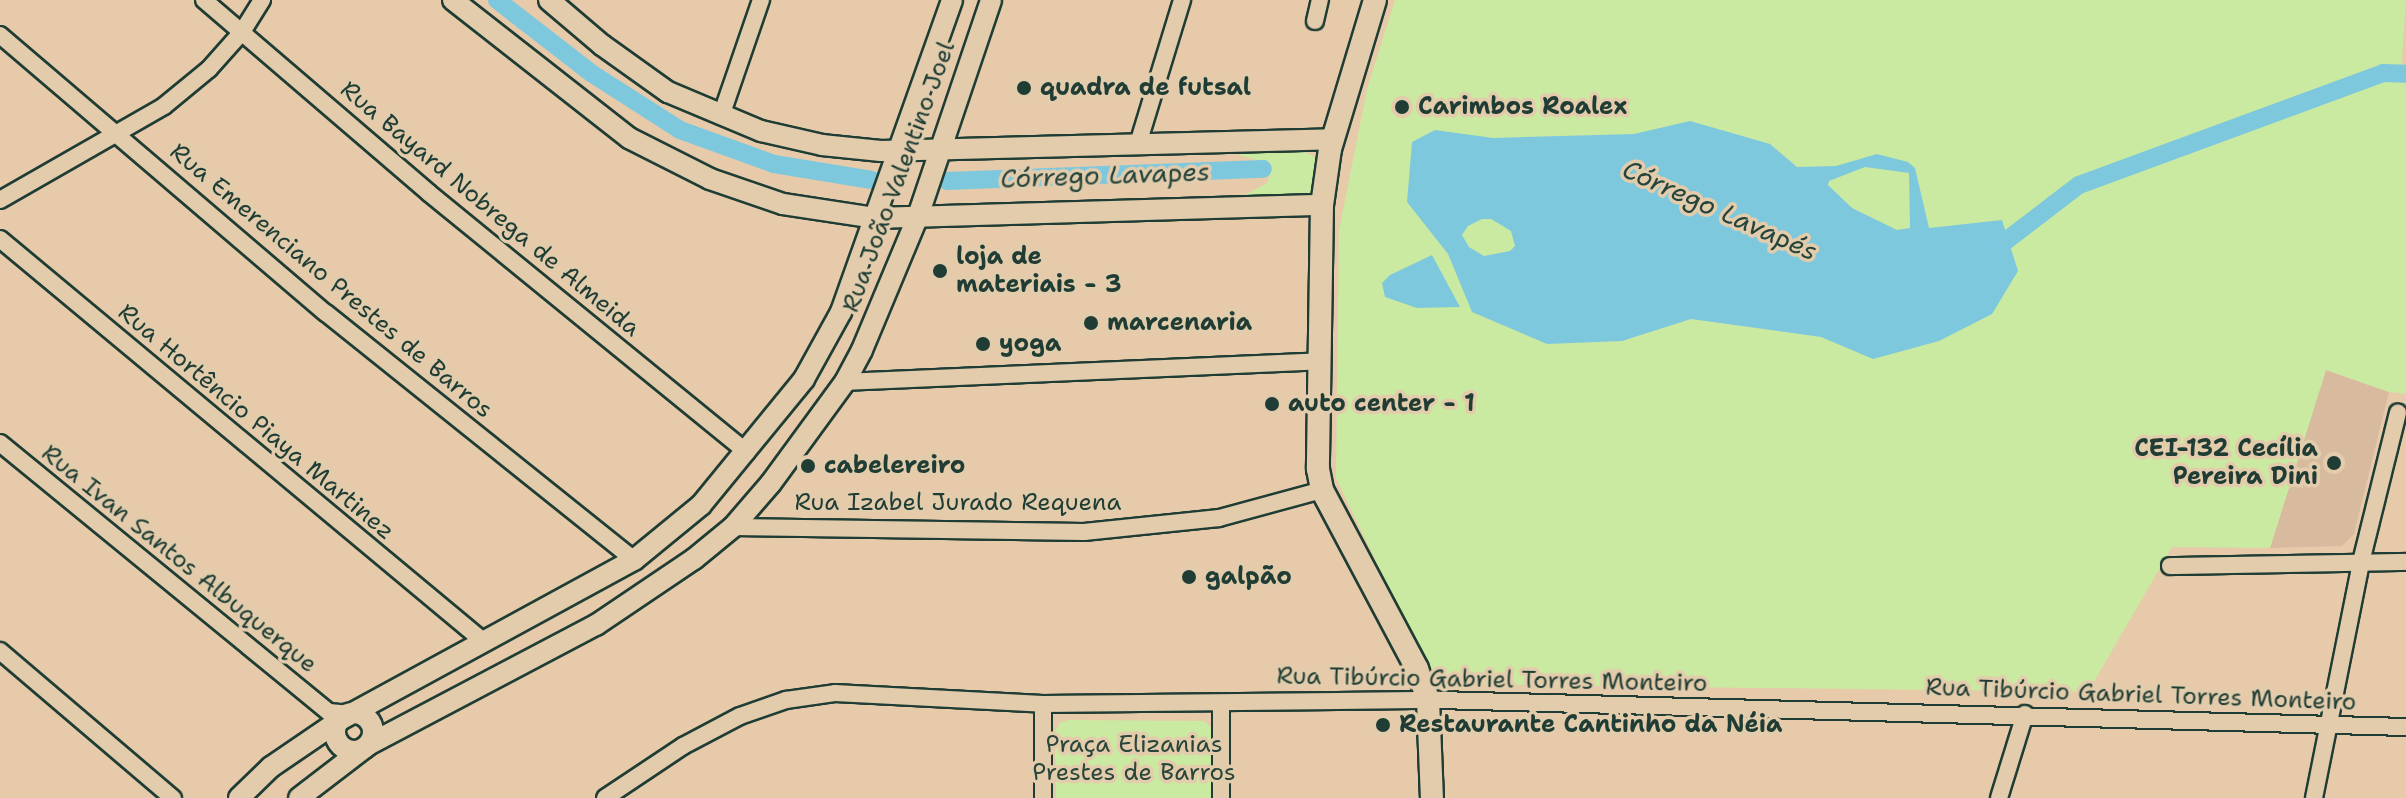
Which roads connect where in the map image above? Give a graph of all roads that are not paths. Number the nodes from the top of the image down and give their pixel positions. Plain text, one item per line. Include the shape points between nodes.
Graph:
1 (204, 0) edge
2 (262, 0) edge
3 (453, 0) edge
4 (761, 0) edge
5 (952, 0) edge
6 (991, 0) edge
7 (1182, 0) edge
8 (1320, 0) edge
9 (1375, 0) edge
10 (557, 3) edge
11 (1315, 21) dead end
12 (242, 32) junction
13 (0, 35) edge
14 (721, 116) junction
15 (117, 134) junction
16 (1138, 144) junction
17 (1332, 144) junction
18 (938, 148) junction
19 (899, 150) junction
20 (0, 200) edge
21 (1322, 205) junction
22 (918, 216) junction
23 (876, 218) junction
24 (0, 239) edge
25 (1319, 361) junction
26 (845, 382) junction
27 (2398, 412) dead end
28 (0, 443) edge
29 (747, 452) junction
30 (1322, 490) junction
31 (733, 527) junction
32 (634, 560) junction
33 (2361, 562) junction
34 (2406, 562) edge
35 (2170, 566) dead end
36 (483, 641) junction
37 (0, 651) edge
38 (1428, 700) junction
39 (1221, 703) junction
40 (1043, 704) junction
41 (2025, 714) junction
42 (340, 721) junction
43 (2331, 726) junction
44 (2406, 727) edge
45 (364, 748) junction
46 (173, 798) edge
47 (239, 798) edge
48 (299, 798) edge
49 (605, 798) edge
50 (1043, 798) edge
51 (1221, 798) edge
52 (1432, 798) edge
53 (1999, 798) edge
54 (2314, 798) edge

1 - 12 street, Rua Bayard Nobrega de Almeida
2 - 12 street
3 - 23 street via 629,138 683,166 783,204
4 - 14 street
5 - 19 street, Rua João Valentino Joel
6 - 18 street, Rua João Valentino Joel
7 - 16 street
8 - 11 street
9 - 17 main road
10 - 14 street via 668,92
12 - 15 street via 209,69 164,106
12 - 29 street, Rua Bayard Nobrega de Almeida via 429,193
13 - 15 street, Rua Emerenciano Prestes de Barros
14 - 19 street via 822,145
15 - 20 street
15 - 32 street, Rua Emerenciano Prestes de Barros via 326,313
16 - 17 street
16 - 18 street
17 - 21 main road
18 - 19 street
18 - 22 street, Rua João Valentino Joel
19 - 23 street, Rua João Valentino Joel
21 - 22 street
21 - 25 main road
22 - 23 street
22 - 26 street, Rua João Valentino Joel
23 - 29 street, Rua João Valentino Joel via 821,352
24 - 36 street, Rua Hortêncio Piaya Martinez
25 - 26 street
25 - 30 main road
26 - 31 street, Rua João Valentino Joel
27 - 33 street
28 - 42 street, Rua Ivan Santos Albuquerque
29 - 32 street, Rua João Valentino Joel via 701,505
30 - 31 street, Rua Izabel Jurado Requena via 1219,518 1084,532
30 - 38 main road via 1417,669
31 - 45 street, Rua João Valentino Joel via 596,625
32 - 36 street, Rua João Valentino Joel
33 - 34 street
33 - 35 street
33 - 43 street
36 - 42 street, Rua João Valentino Joel
37 - 46 street
38 - 39 street, Rua Tibúrcio Gabriel Torres Monteiro
38 - 41 street, Rua Tibúrcio Gabriel Torres Monteiro
38 - 52 main road
39 - 40 street, Rua Tibúrcio Gabriel Torres Monteiro
39 - 51 street
40 - 49 street, Rua Tibúrcio Gabriel Torres Monteiro via 835,693 786,700 740,716 683,746
40 - 50 street
41 - 43 street, Rua Tibúrcio Gabriel Torres Monteiro
41 - 53 street
42 - 45 street via 341,747
42 - 45 street via 372,727
42 - 47 street, Rua João Valentino Joel via 271,767
43 - 44 street, Rua Tibúrcio Gabriel Torres Monteiro
43 - 54 street
45 - 48 street, Rua João Valentino Joel

